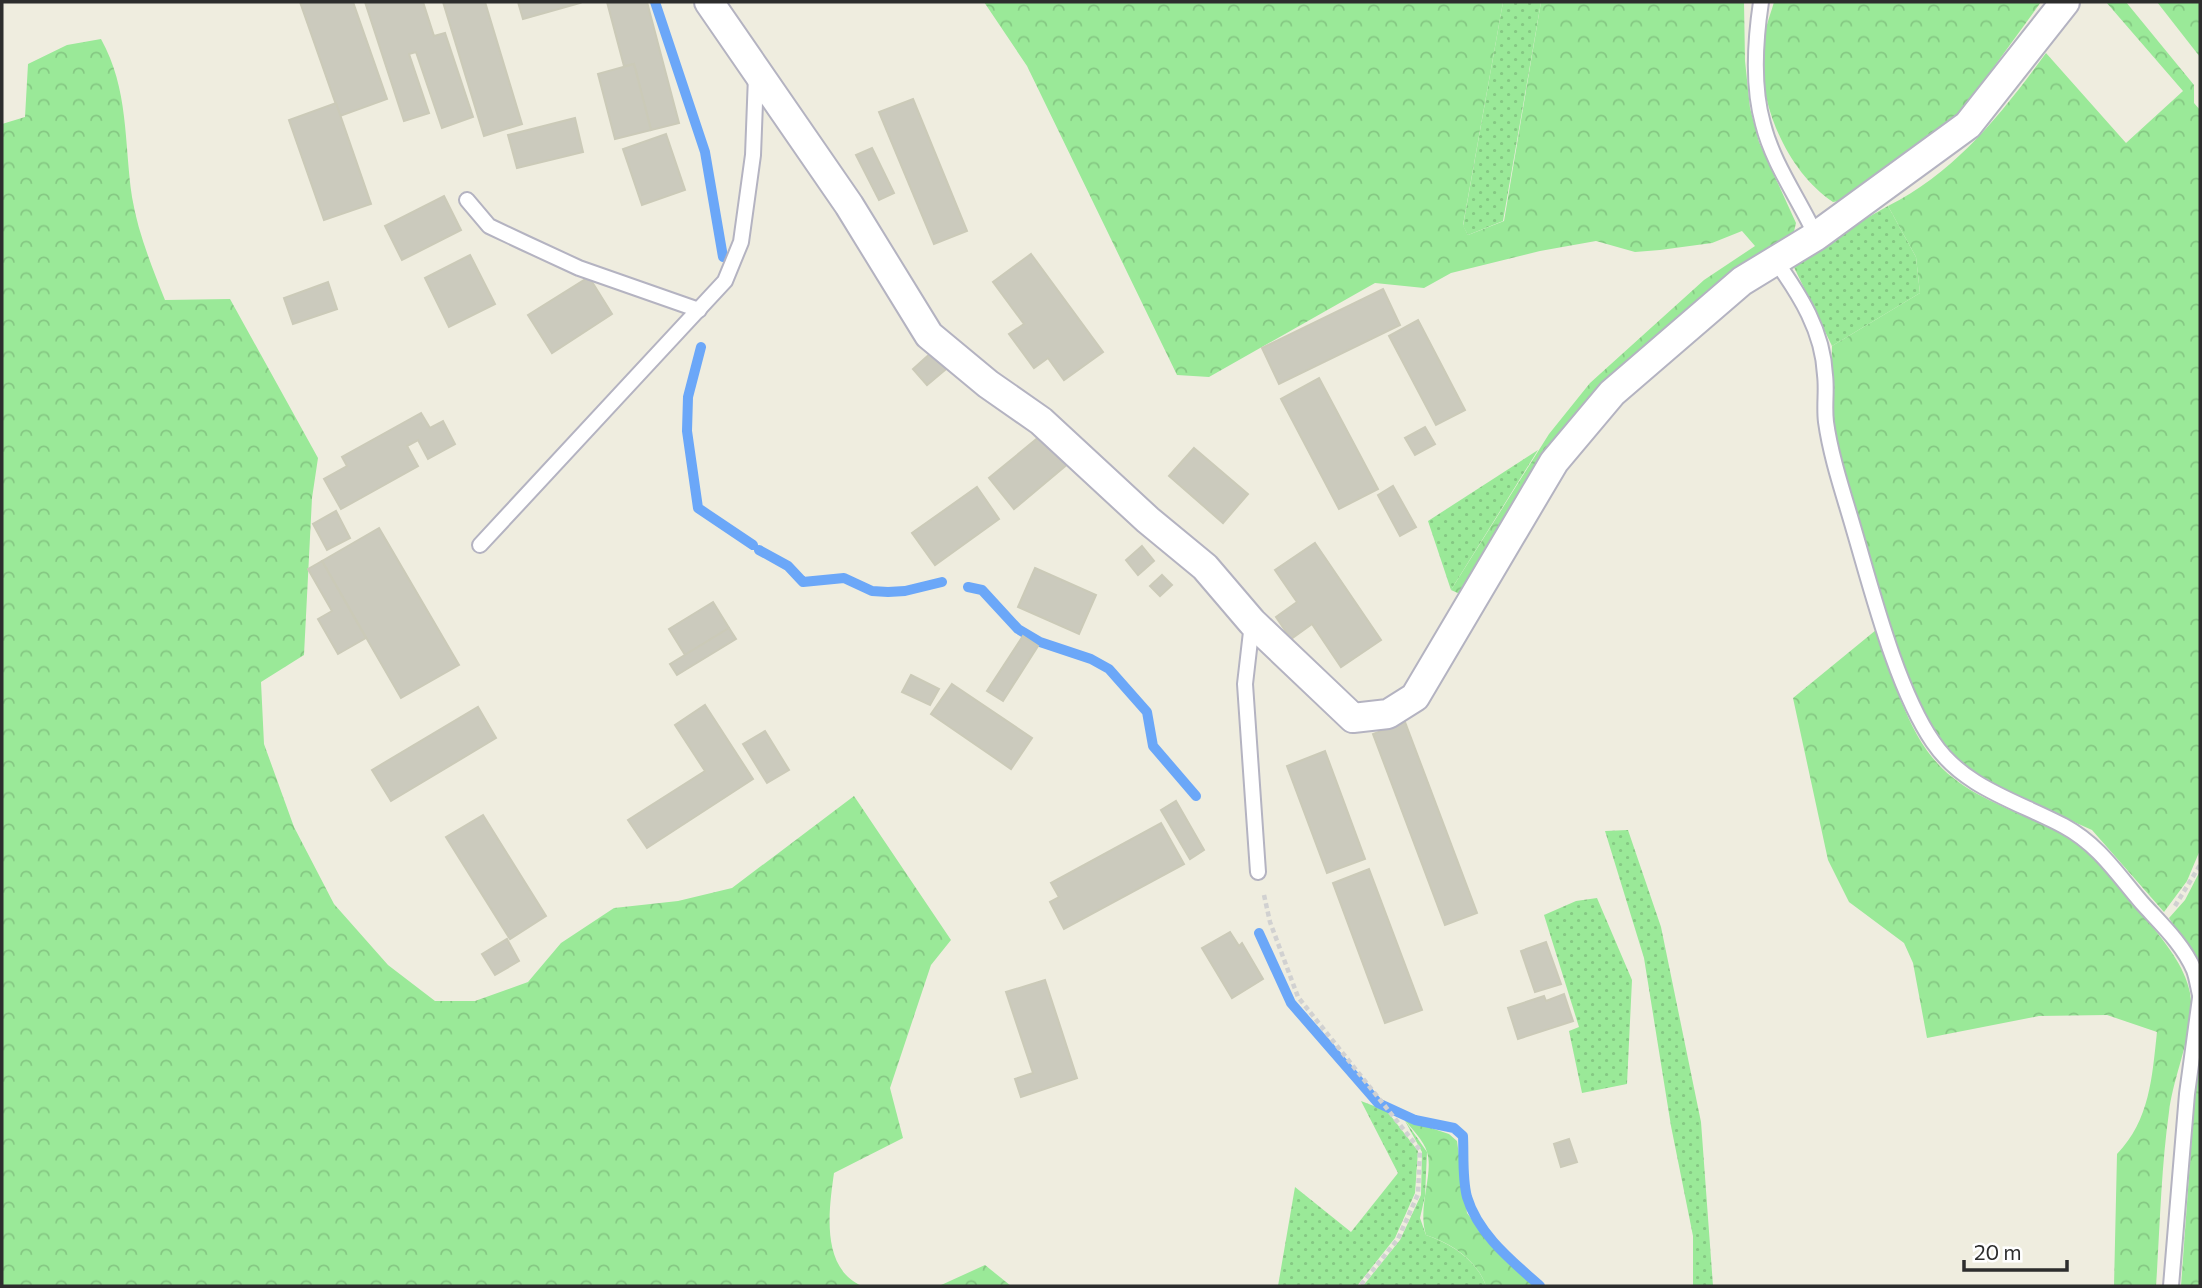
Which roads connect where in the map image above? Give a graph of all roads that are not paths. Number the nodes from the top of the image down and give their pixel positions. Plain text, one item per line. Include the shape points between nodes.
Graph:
1 (709, 2) edge
2 (1761, 2) edge
3 (2065, 2) edge
4 (756, 71) junction
5 (467, 200) dead end
6 (1816, 236) junction
7 (1775, 260) junction
8 (699, 310) junction
9 (480, 545) dead end
10 (1252, 622) junction
11 (1258, 873) road end
12 (2200, 997) edge
13 (2171, 1286) edge

1 - 4 street
2 - 6 lane via 1756,67 1762,124
3 - 6 street via 1968,125
4 - 8 lane via 753,155 741,242 725,281
4 - 10 street via 849,205 929,335 1041,421 1205,567
5 - 8 lane via 489,226 513,238 579,268
6 - 7 street
7 - 10 street via 1695,319 1612,393 1554,462 1415,697 1388,714 1353,718
7 - 12 lane via 1817,330 1825,372 1826,422 1844,496 1895,658 1932,741 1954,769 1980,787 2066,827 2094,846 2161,922 2194,970
8 - 9 lane
10 - 11 lane via 1245,684
12 - 13 lane

